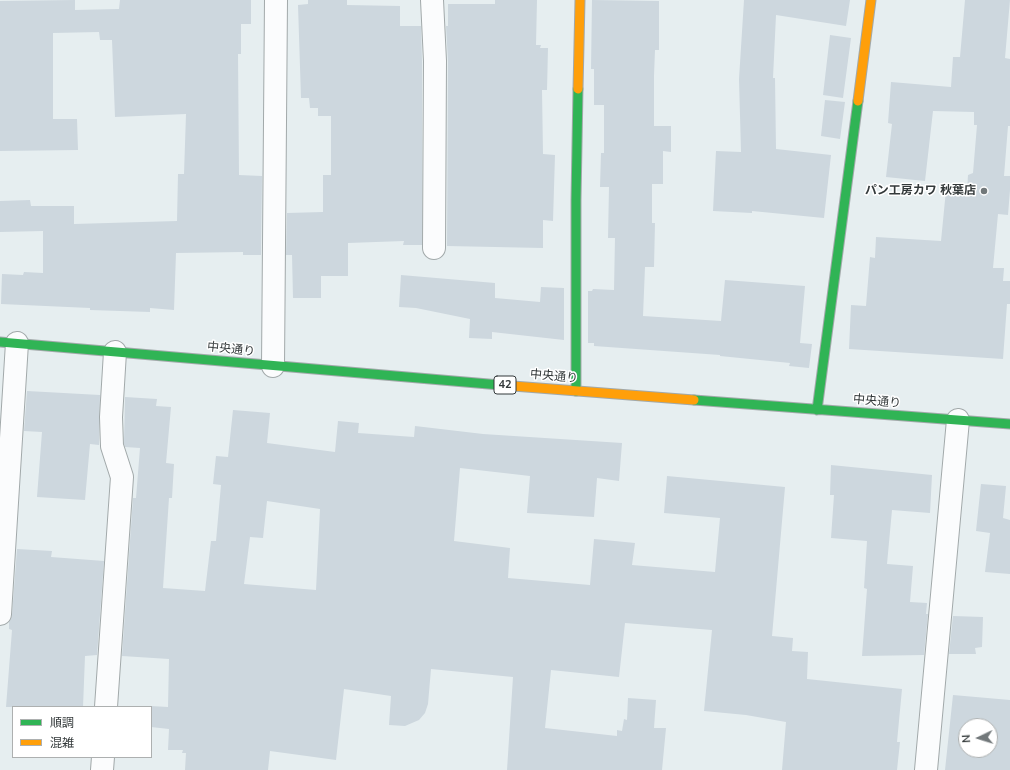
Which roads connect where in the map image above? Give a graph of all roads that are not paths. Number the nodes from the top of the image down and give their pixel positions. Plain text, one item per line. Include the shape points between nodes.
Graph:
1 (276, 0) edge
2 (432, 0) edge
3 (580, 0) edge
4 (871, 0) edge
5 (434, 248) dead end
6 (8, 342) edge
7 (115, 352) junction
8 (273, 366) junction
9 (576, 391) junction
10 (818, 410) junction
11 (958, 420) junction
12 (1010, 424) edge
13 (0, 614) edge
14 (106, 706) edge
15 (103, 758) edge
16 (102, 770) edge
17 (926, 770) edge

1 - 8 street
2 - 5 street via 436,61
3 - 9 main road
4 - 10 main road
6 - 7 main road, 中央通り / 42
6 - 13 street
7 - 8 main road, 中央通り / 42
7 - 14 street via 112,446 122,477
8 - 9 main road, 中央通り / 42
9 - 10 main road, 中央通り / 42
10 - 11 main road, 中央通り / 42
11 - 12 main road, 中央通り / 42
11 - 17 street
15 - 16 street

